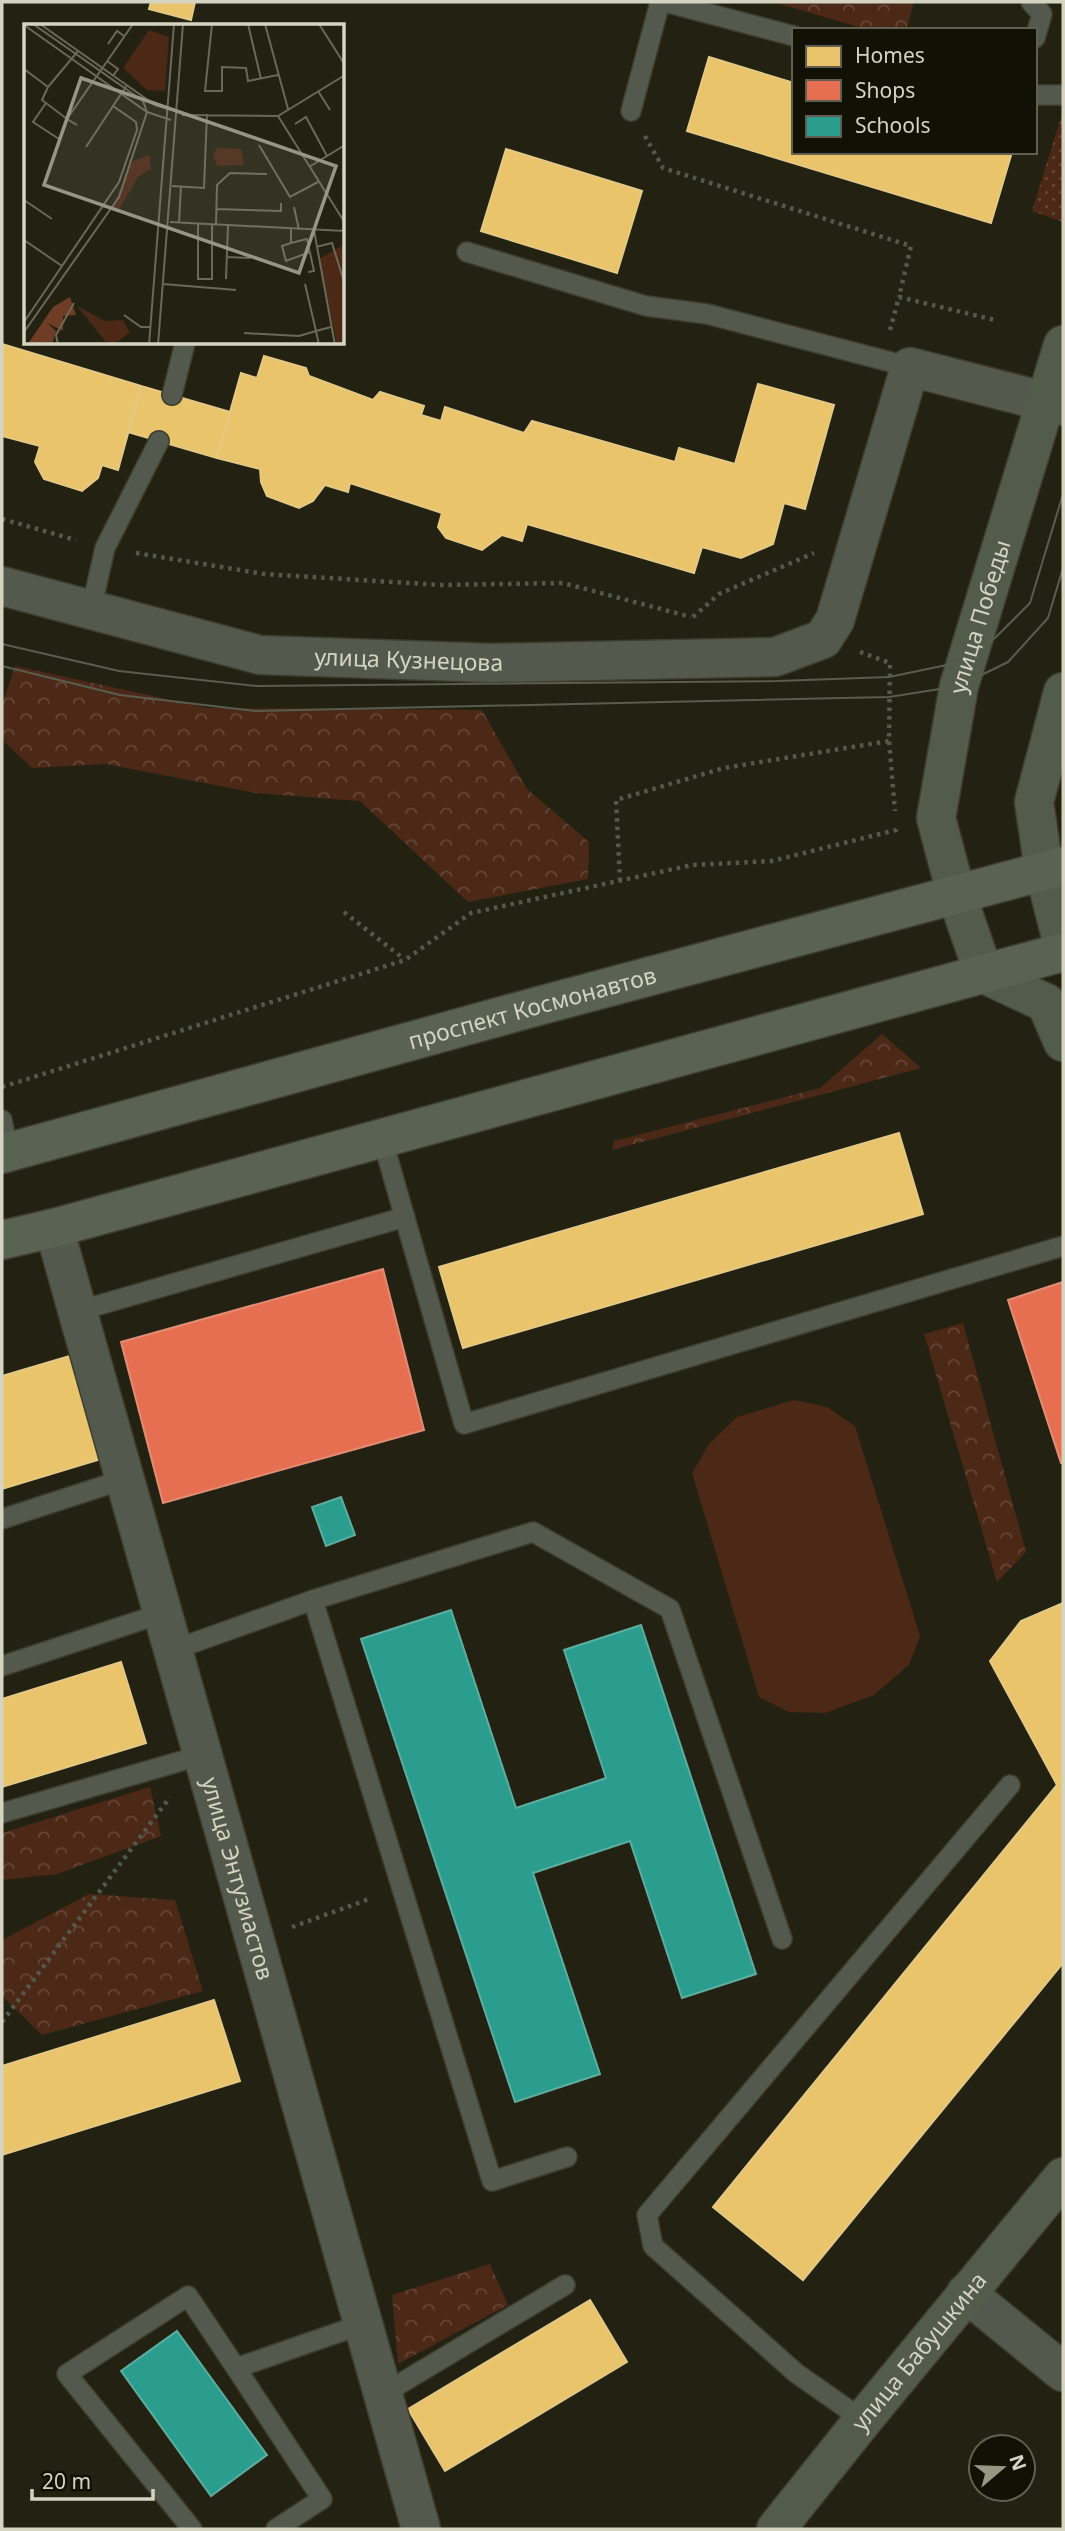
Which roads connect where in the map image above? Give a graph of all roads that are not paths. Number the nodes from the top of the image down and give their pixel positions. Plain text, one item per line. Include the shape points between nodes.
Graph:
1 (660, 2) edge
2 (666, 2) edge
3 (1031, 2) edge
4 (1037, 31) edge
5 (792, 35) edge
6 (1037, 95) edge
7 (1063, 95) edge
8 (631, 111) road end
9 (467, 252) dead end
10 (184, 345) edge
11 (1063, 345) edge
12 (910, 367) junction
13 (172, 395) dead end
14 (1055, 404) edge
15 (159, 441) dead end
16 (2, 586) edge
17 (91, 610) junction
18 (1063, 692) edge
19 (1054, 868) edge
20 (956, 893) junction
21 (1063, 945) edge
22 (1063, 954) edge
23 (984, 974) junction
24 (1045, 1003) junction
25 (1063, 1042) edge
26 (382, 1138) junction
27 (4, 1142) edge
28 (405, 1217) junction
29 (54, 1228) junction
30 (2, 1240) edge
31 (1063, 1246) edge
32 (78, 1311) junction
33 (125, 1479) junction
34 (2, 1519) edge
35 (313, 1600) junction
36 (163, 1613) junction
37 (173, 1650) junction
38 (2, 1666) edge
39 (202, 1755) junction
40 (1010, 1785) dead end
41 (2, 1813) edge
42 (782, 1939) dead end
43 (568, 2157) dead end
44 (1063, 2177) edge
45 (565, 2285) dead end
46 (967, 2293) junction
47 (363, 2324) junction
48 (236, 2368) junction
49 (1063, 2372) edge
50 (383, 2394) junction
51 (863, 2420) junction
52 (192, 2529) edge
53 (276, 2529) edge
54 (421, 2529) edge
55 (776, 2529) edge

1 - 8 lane
2 - 5 lane
3 - 4 lane via 1042,14
6 - 7 lane
9 - 12 lane via 646,306 707,314
10 - 13 lane
11 - 14 main road, улица Победы
12 - 14 street
12 - 17 street, улица Кузнецова via 835,620 822,639 775,657 492,663 260,655
14 - 20 main road, улица Победы via 966,661 948,737 936,818
15 - 17 lane via 105,548
16 - 17 street, улица Кузнецова
18 - 19 main road via 1034,802
19 - 20 main road, проспект Космонавтов
19 - 21 main road
20 - 23 main road, улица Победы
20 - 27 main road, проспект Космонавтов
22 - 23 main road
22 - 24 main road
23 - 24 main road
23 - 26 main road
24 - 25 main road
26 - 28 lane
26 - 29 main road
28 - 31 lane via 464,1424
28 - 32 lane
29 - 30 main road
29 - 32 street, улица Энтузиастов
32 - 33 street, улица Энтузиастов
33 - 34 lane
33 - 36 street, улица Энтузиастов
35 - 37 lane
35 - 42 lane via 533,1532 670,1609
35 - 43 lane via 492,2181
36 - 37 street, улица Энтузиастов
36 - 38 lane
37 - 39 street, улица Энтузиастов
39 - 41 lane
39 - 47 street, улица Энтузиастов
40 - 51 lane via 647,2215 653,2246 796,2372
44 - 46 main road, улица Бабушкина
45 - 50 lane
46 - 49 street
46 - 51 main road, улица Бабушкина
47 - 48 lane
47 - 50 street, улица Энтузиастов
48 - 52 lane via 188,2296 67,2374
48 - 53 lane via 322,2499
50 - 54 street, улица Энтузиастов
51 - 55 main road, улица Бабушкина

